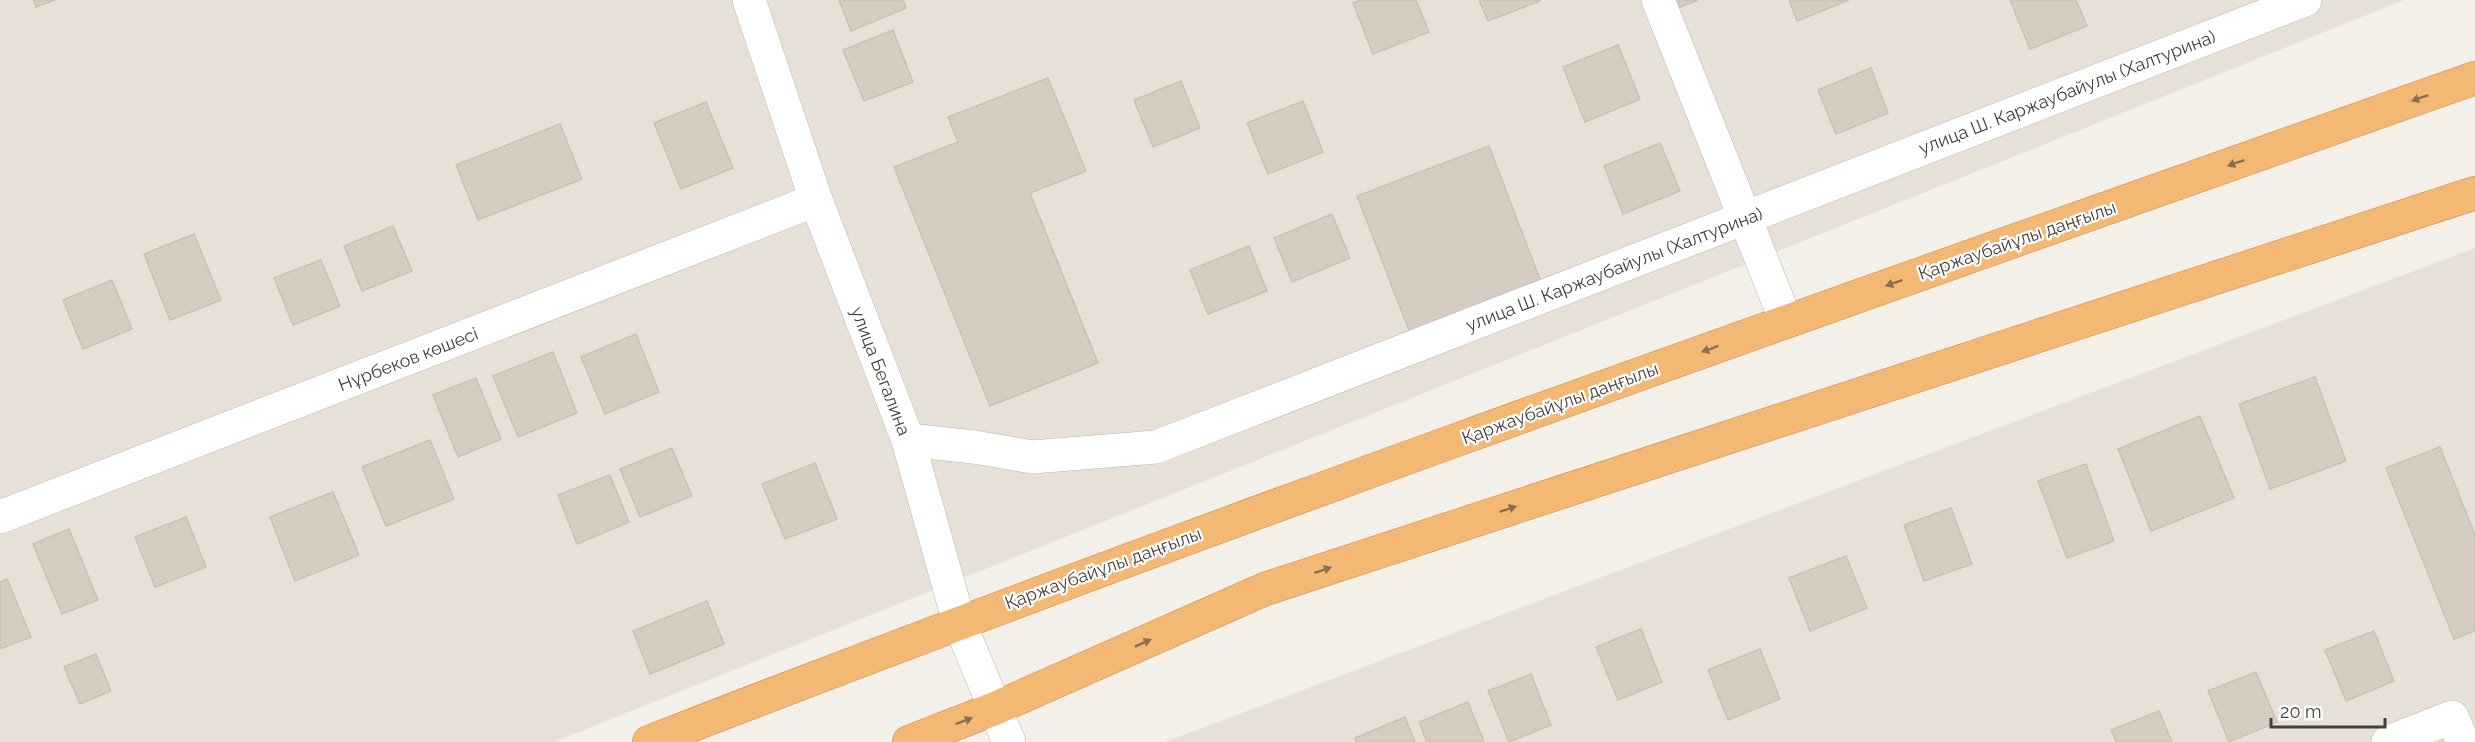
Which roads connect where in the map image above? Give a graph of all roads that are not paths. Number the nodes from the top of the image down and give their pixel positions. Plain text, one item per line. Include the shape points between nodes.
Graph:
1 (749, 0) edge
2 (1658, 0) edge
3 (2305, 0) edge
4 (2475, 78) edge
5 (2475, 193) edge
6 (816, 200) junction
7 (1745, 218) junction
8 (1786, 321) junction
9 (908, 440) junction
10 (0, 517) edge
11 (959, 622) junction
12 (996, 708) junction
13 (649, 742) edge
14 (909, 742) edge
15 (1009, 742) edge
16 (2388, 742) edge
17 (2463, 742) edge

1 - 6 street, улица Бегалина
2 - 7 street
3 - 7 street, улица Ш. Каржаубайулы (Халтурина)
4 -> 8 highway, Қаржаубайұлы даңғылы
12 -> 5 highway via 1265,589
6 - 9 street, улица Бегалина
6 - 10 street, Нұрбеков көшесі
7 - 8 street
7 - 9 street, улица Ш. Каржаубайулы (Халтурина) via 1156,447 1032,457
8 -> 11 highway, Қаржаубайұлы даңғылы
9 - 11 street, улица Бегалина
11 - 12 street, улица Бегалина
11 - 13 highway, Қаржаубайұлы даңғылы
14 -> 12 highway
12 - 15 street, улица Бегалина
16 - 17 street via 2452,717

